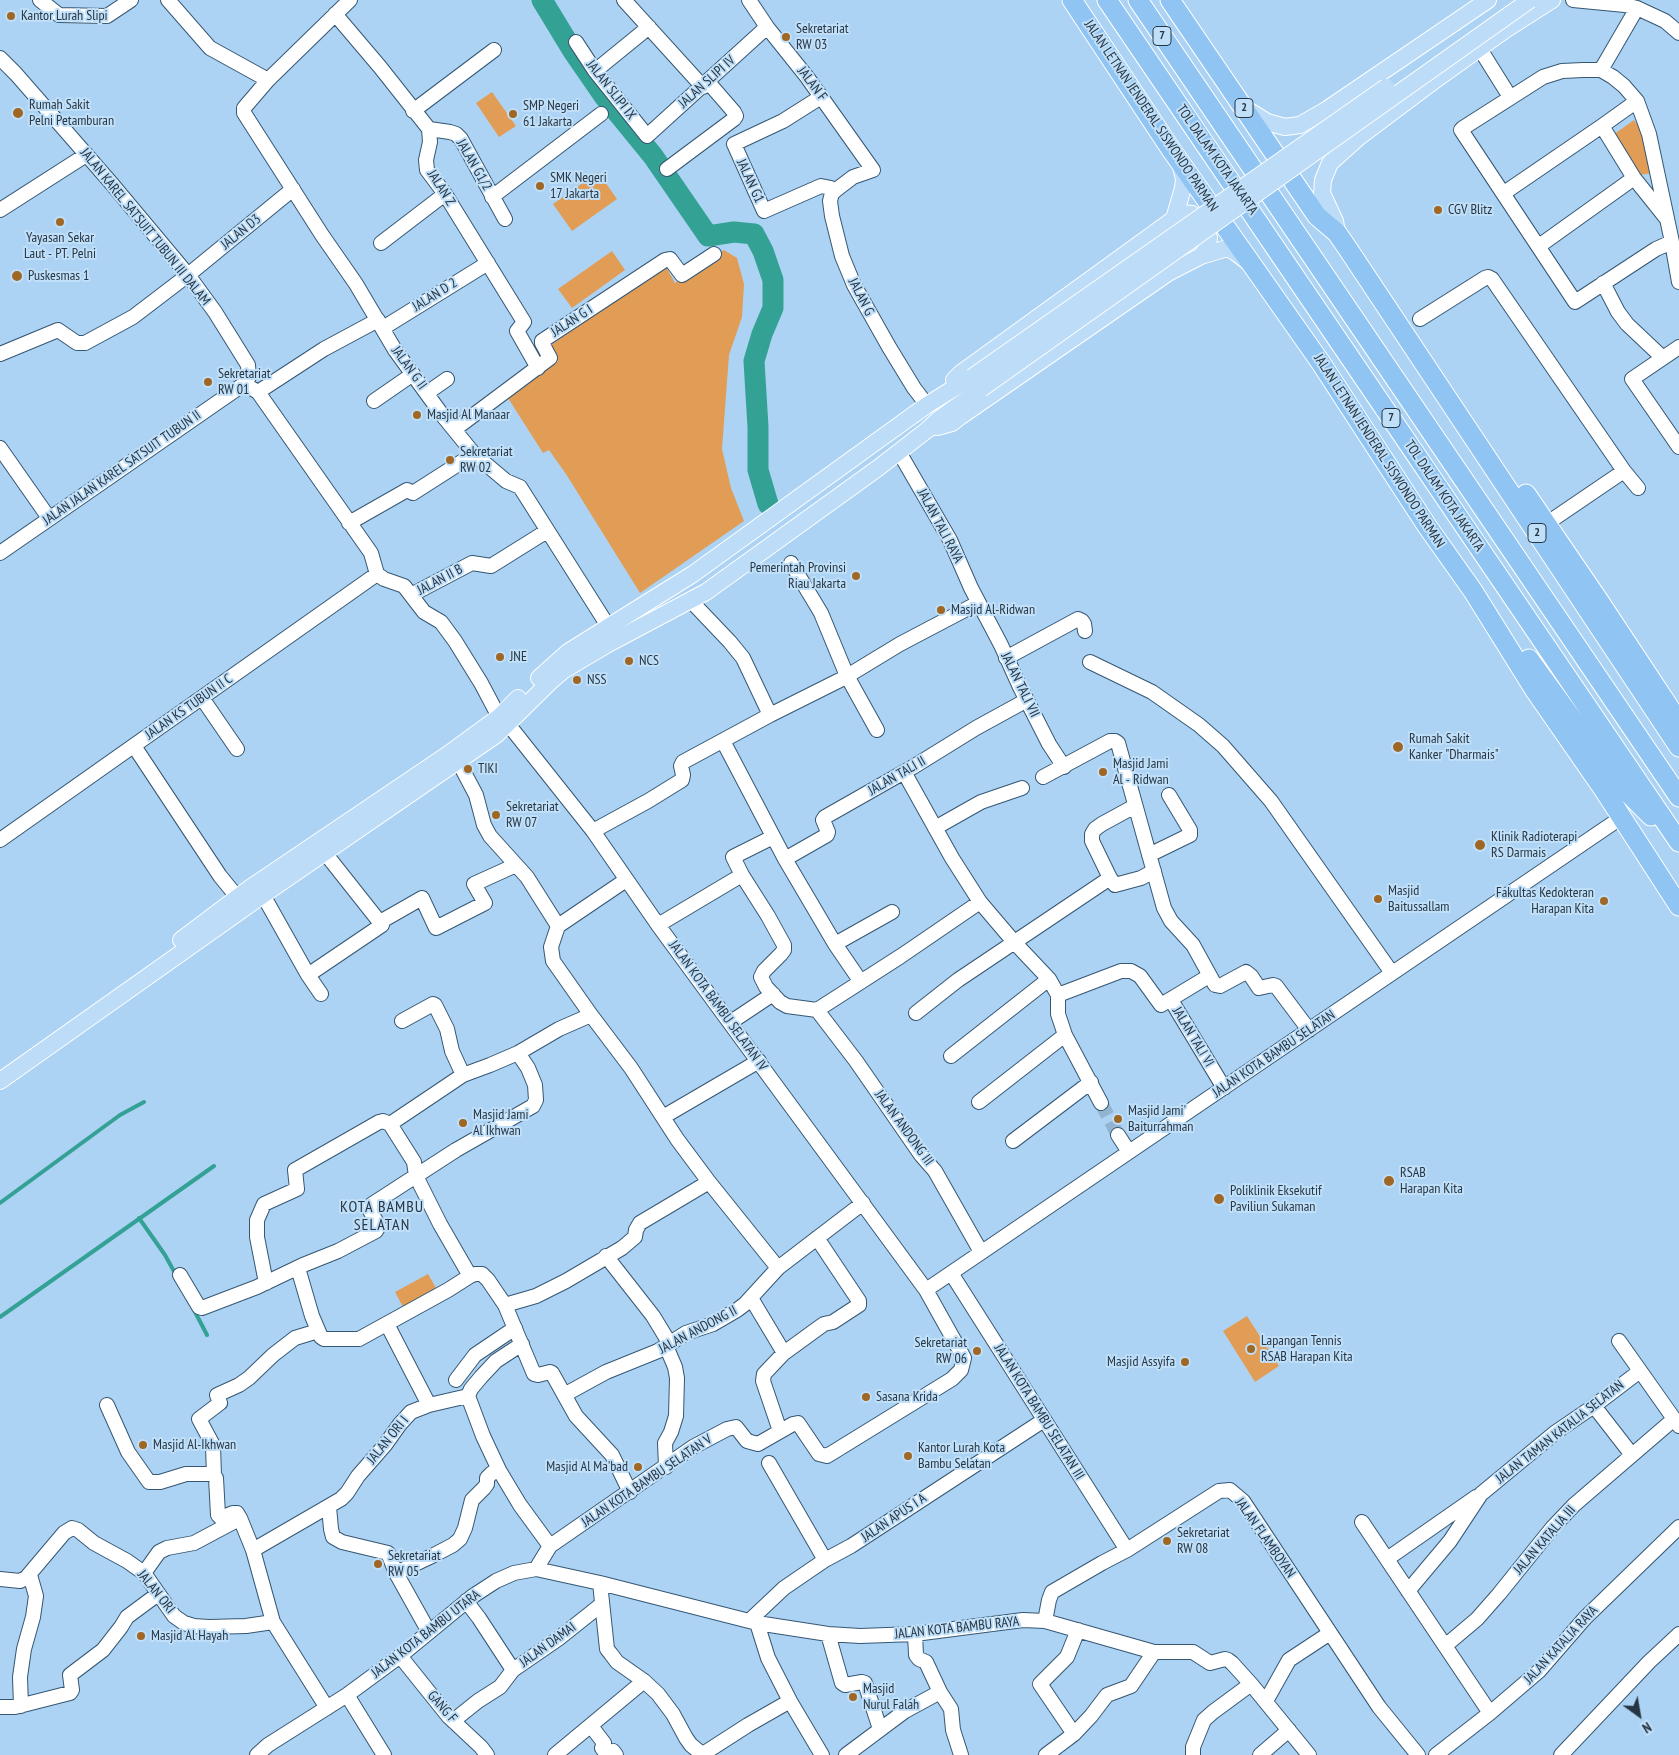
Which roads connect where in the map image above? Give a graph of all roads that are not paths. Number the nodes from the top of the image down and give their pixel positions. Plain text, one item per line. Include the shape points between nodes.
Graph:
1 (40, 0) edge
2 (131, 0) edge
3 (168, 0) edge
4 (350, 0) edge
5 (624, 0) edge
6 (749, 0) edge
7 (1072, 0) edge
8 (1108, 0) edge
9 (1138, 0) edge
10 (1170, 0) edge
11 (1488, 0) edge
12 (1511, 0) edge
13 (1530, 0) edge
14 (1552, 0) edge
15 (1573, 0) edge
16 (1627, 4) edge
17 (334, 14) junction
18 (767, 27) junction
19 (649, 28) junction
20 (1679, 33) edge
21 (576, 42) dead end
22 (1480, 48) junction
23 (494, 50) dead end
24 (0, 58) edge
25 (1601, 70) junction
26 (595, 71) junction
27 (268, 80) junction
28 (705, 84) junction
29 (821, 97) junction
30 (1510, 97) junction
31 (1637, 101) junction
32 (1243, 107) junction
33 (1326, 110) junction
34 (413, 111) junction
35 (601, 114) dead end
36 (1602, 126) junction
37 (429, 129) junction
38 (647, 136) joint
39 (1353, 142) junction
40 (86, 154) junction
41 (1180, 163) junction
42 (667, 169) dead end
43 (1634, 178) junction
44 (293, 189) junction
45 (835, 191) junction
46 (1504, 193) junction
47 (445, 194) junction
48 (492, 197) junction
49 (0, 210) edge
50 (505, 219) dead end
51 (1174, 219) junction
52 (1668, 221) junction
53 (1337, 232) junction
54 (381, 242) dead end
55 (1672, 242) junction
56 (1539, 246) junction
57 (714, 254) dead end
58 (1201, 256) junction
59 (488, 263) junction
60 (1256, 270) junction
61 (188, 275) junction
62 (1679, 282) edge
63 (1603, 283) junction
64 (1395, 319) junction
65 (1420, 320) dead end
66 (380, 324) junction
67 (1679, 347) edge
68 (0, 354) edge
69 (1663, 358) junction
70 (538, 368) junction
71 (413, 374) junction
72 (447, 379) dead end
73 (976, 383) junction
74 (244, 384) junction
75 (258, 392) junction
76 (427, 393) junction
77 (928, 399) junction
78 (374, 401) dead end
79 (455, 429) junction
80 (927, 430) junction
81 (1675, 432) edge
82 (1679, 447) edge
83 (0, 448) edge
84 (898, 452) junction
85 (474, 454) junction
86 (1624, 471) junction
87 (1638, 488) dead end
88 (49, 518) junction
89 (349, 523) junction
90 (1495, 524) junction
91 (1546, 524) junction
92 (548, 530) junction
93 (1473, 540) junction
94 (0, 553) edge
95 (791, 563) dead end
96 (377, 574) junction
97 (1473, 591) junction
98 (411, 595) junction
99 (691, 601) junction
100 (978, 602) junction
101 (608, 626) junction
102 (1603, 626) junction
103 (1085, 631) dead end
104 (1006, 658) junction
105 (1090, 662) dead end
106 (847, 676) junction
107 (202, 698) junction
108 (1026, 700) junction
109 (1676, 711) edge
110 (770, 714) junction
111 (503, 720) junction
112 (878, 730) dead end
113 (723, 741) junction
114 (134, 746) junction
115 (1679, 747) edge
116 (238, 749) dead end
117 (458, 761) junction
118 (1064, 767) junction
119 (904, 772) junction
120 (1043, 777) dead end
121 (1022, 788) dead end
122 (1169, 795) dead end
123 (1679, 797) edge
124 (1135, 806) junction
125 (1622, 817) junction
126 (935, 828) junction
127 (593, 831) junction
128 (773, 837) junction
129 (1677, 839) edge
130 (0, 840) edge
131 (325, 854) junction
132 (1149, 856) junction
133 (786, 859) junction
134 (516, 865) junction
135 (1154, 871) junction
136 (742, 875) junction
137 (1110, 878) junction
138 (626, 880) junction
139 (263, 895) junction
140 (238, 898) junction
141 (978, 904) junction
142 (1679, 906) edge
143 (892, 912) dead end
144 (380, 922) junction
145 (658, 925) junction
146 (558, 926) junction
147 (1014, 942) junction
148 (835, 944) junction
149 (1392, 973) junction
150 (308, 975) junction
151 (1209, 976) junction
152 (1048, 979) junction
153 (861, 982) junction
154 (321, 994) dead end
155 (773, 994) junction
156 (1058, 996) junction
157 (1171, 1000) junction
158 (817, 1010) junction
159 (916, 1013) dead end
160 (590, 1015) junction
161 (402, 1021) dead end
162 (730, 1022) junction
163 (1309, 1030) junction
164 (1065, 1035) junction
165 (518, 1053) junction
166 (951, 1056) dead end
167 (759, 1061) junction
168 (0, 1070) edge
169 (463, 1075) junction
170 (0, 1081) edge
171 (1091, 1082) junction
172 (1224, 1088) junction
173 (979, 1102) dead end
174 (1101, 1103) tunnel mouth
175 (663, 1118) junction
176 (390, 1124) junction
177 (1118, 1135) tunnel mouth
178 (1013, 1141) dead end
179 (1129, 1152) junction
180 (416, 1176) junction
181 (709, 1182) junction
182 (863, 1203) junction
183 (817, 1238) junction
184 (981, 1252) junction
185 (606, 1256) junction
186 (298, 1268) junction
187 (778, 1268) junction
188 (951, 1273) junction
189 (180, 1275) dead end
190 (470, 1276) junction
191 (266, 1283) junction
192 (926, 1290) junction
193 (750, 1298) junction
194 (505, 1305) junction
195 (387, 1324) junction
196 (515, 1328) junction
197 (318, 1331) junction
198 (1619, 1341) dead end
199 (522, 1344) junction
200 (668, 1345) junction
201 (784, 1353) junction
202 (1640, 1370) junction
203 (456, 1380) dead end
204 (564, 1395) junction
205 (468, 1396) junction
206 (107, 1405) dead end
207 (429, 1405) junction
208 (1594, 1406) junction
209 (1044, 1420) junction
210 (1676, 1423) edge
211 (780, 1431) junction
212 (1632, 1455) junction
213 (769, 1463) dead end
214 (666, 1467) junction
215 (499, 1470) junction
216 (214, 1476) junction
217 (630, 1492) junction
218 (1481, 1494) junction
219 (329, 1507) junction
220 (240, 1518) junction
221 (1362, 1522) dead end
222 (1679, 1527) edge
223 (550, 1546) junction
224 (253, 1550) junction
225 (1127, 1550) junction
226 (1387, 1559) junction
227 (825, 1560) junction
228 (536, 1569) junction
229 (144, 1573) junction
230 (396, 1573) junction
231 (30, 1575) junction
232 (0, 1579) edge
233 (600, 1583) junction
234 (1408, 1591) junction
235 (158, 1594) junction
236 (466, 1601) junction
237 (602, 1604) junction
238 (1045, 1621) junction
239 (274, 1622) junction
240 (753, 1622) junction
241 (1078, 1630) junction
242 (429, 1632) junction
243 (1330, 1633) junction
244 (828, 1634) junction
245 (915, 1634) junction
246 (1679, 1634) edge
247 (1445, 1646) junction
248 (1154, 1652) junction
249 (400, 1656) junction
250 (513, 1670) junction
251 (644, 1681) junction
252 (1251, 1684) junction
253 (940, 1692) junction
254 (347, 1695) junction
255 (790, 1701) junction
256 (1266, 1701) junction
257 (21, 1706) junction
258 (0, 1707) edge
259 (327, 1708) junction
260 (1490, 1713) junction
261 (453, 1721) junction
262 (591, 1726) junction
263 (880, 1728) junction
264 (1290, 1730) junction
265 (1074, 1734) junction
266 (257, 1755) edge
267 (384, 1755) edge
268 (487, 1755) edge
269 (555, 1755) edge
270 (616, 1755) edge
271 (703, 1755) edge
272 (822, 1755) edge
273 (846, 1755) edge
274 (961, 1755) edge
275 (1046, 1755) edge
276 (1193, 1755) edge
277 (1260, 1755) edge
278 (1309, 1755) edge
279 (1418, 1755) edge
280 (1436, 1755) edge
281 (1561, 1755) edge

1 - 2 street via 60,15 107,16
3 - 27 street via 210,48
4 - 17 street
5 - 19 street
6 - 18 street, JALAN F
7 - 41 highway, JALAN LETNAN JENDERAL SISWONDO PARMAN
8 - 93 highway, TOL DALAM KOTA JAKARTA / 7
9 - 90 highway, TOL DALAM KOTA JAKARTA / 7
10 - 32 highway, 2
11 - 33 main road
12 - 73 main road, bridge
13 - 73 main road, bridge
14 - 22 main road
15 - 16 street
16 - 20 street via 1665,21
16 - 25 street
17 - 27 street
17 - 34 street
18 - 28 street, JALAN SLIPI IV
18 - 29 street, JALAN F
19 - 26 street
19 - 28 street
21 - 26 street, JALAN SLIPI IX
22 - 30 street
22 - 39 main road
23 - 34 street
24 - 40 street, JALAN KAREL SATSUIT TUBUN III DALAM
25 - 30 street via 1562,71 1543,77
25 - 31 street via 1619,81
26 - 38 street, JALAN SLIPI IX
27 - 44 street, JALAN G II via 244,108 246,117
28 - 38 street, JALAN SLIPI IV
28 - 42 street via 736,116
29 - 45 street, JALAN F via 873,170 854,177
29 - 45 street, JALAN G1 via 783,121 734,144 764,211 821,186
30 - 46 street via 1461,130
31 - 36 street
31 - 52 street via 1649,134
32 - 33 main road via 1267,122 1285,127 1300,125
32 - 53 highway, 2 via 1317,216
33 - 39 main road via 1324,120 1333,137 1342,142
34 - 37 street
35 - 48 street
36 - 43 street
36 - 46 street
37 - 47 street, JALAN Z via 427,170
37 - 48 street, JALAN G1/2 via 450,132 461,139
39 - 53 main road via 1330,163 1322,180 1322,193
40 - 49 street
40 - 61 street, JALAN KAREL SATSUIT TUBUN III DALAM
41 - 51 main road via 1184,180
41 - 60 highway, JALAN LETNAN JENDERAL SISWONDO PARMAN
43 - 52 street
43 - 56 street
44 - 61 street, JALAN D3
44 - 66 street, JALAN G II
45 - 77 street, JALAN G via 831,194 832,216 847,269 888,347 914,388
46 - 56 street
47 - 54 street
47 - 59 street, JALAN Z
48 - 50 street, JALAN G1/2
51 - 58 main road via 1182,213 1201,219 1209,238
51 - 77 main road
52 - 55 street
53 - 64 highway, 2
55 - 62 street
55 - 63 street via 1656,248
56 - 63 street via 1576,302
57 - 70 street, JALAN G I via 682,275 670,259 665,260 542,341 550,358
58 - 60 main road via 1229,249
58 - 80 main road via 1168,273 952,423
59 - 66 street, JALAN D 2
59 - 70 street, JALAN Z via 524,322 517,331
60 - 97 highway, JALAN LETNAN JENDERAL SISWONDO PARMAN
61 - 68 street, JALAN D3 via 133,317 85,343 77,343 58,330
61 - 74 street, JALAN KAREL SATSUIT TUBUN III DALAM via 248,365 249,376
63 - 69 street via 1627,324
64 - 91 highway via 1411,325
64 - 102 highway, 2
65 - 86 street via 1488,276
66 - 71 street, JALAN G II
66 - 75 street, JALAN D 2 via 312,356
67 - 69 street
69 - 81 street via 1632,380
70 - 79 street
71 - 76 street, JALAN G II
71 - 78 street
72 - 76 street
73 - 77 main road
73 - 80 main road
74 - 75 street
74 - 88 street, JALAN JALAN KAREL SATSUIT TUBUN II
75 - 89 street
76 - 79 street, JALAN G II
77 - 101 main road via 693,574
79 - 85 street, JALAN G II
80 - 84 main road
81 - 82 street
83 - 88 street
84 - 99 main road
84 - 100 street, JALAN TALI RAYA via 950,540
85 - 89 street via 413,493 407,490
85 - 92 street, JALAN G II via 506,481 520,487
86 - 87 street
86 - 91 street
88 - 94 street, JALAN JALAN KAREL SATSUIT TUBUN II
89 - 96 street via 371,553
90 - 93 highway
90 - 123 highway, TOL DALAM KOTA JAKARTA / 7
91 - 102 highway via 1599,601
92 - 98 street, JALAN II B via 491,566 472,563
92 - 101 street, JALAN G II
93 - 129 highway, TOL DALAM KOTA JAKARTA / 7
95 - 106 street via 821,613
96 - 98 street, JALAN KOTA BAMBU SELATAN IV via 404,586
96 - 107 street, JALAN KS TUBUN II C
97 - 125 highway, JALAN LETNAN JENDERAL SISWONDO PARMAN via 1534,689
97 - 129 highway via 1501,621 1613,775
98 - 111 street, JALAN KOTA BAMBU SELATAN IV via 424,612 441,622 455,641
99 - 110 street via 743,658
99 - 111 main road via 564,670
100 - 104 street, JALAN TALI VII
100 - 106 street
101 - 111 main road via 557,661
102 - 109 highway
102 - 115 highway, 2
103 - 104 street via 1082,620 1078,620
104 - 108 street, JALAN TALI VII
105 - 149 street via 1152,692 1223,746 1271,800
106 - 110 street
106 - 112 street
107 - 114 street, JALAN KS TUBUN II C
107 - 116 street
108 - 118 street, JALAN TALI VII
108 - 119 street, JALAN TALI II
110 - 113 street
111 - 117 main road via 496,735
111 - 127 street, JALAN KOTA BAMBU SELATAN IV
111 - 140 main road
113 - 127 street via 683,762 682,780
113 - 128 street
114 - 130 street, JALAN KS TUBUN II C
114 - 140 street
117 - 131 main road
117 - 134 street via 476,795 490,836
118 - 120 street
118 - 124 street via 1115,741
119 - 126 street
119 - 133 street, JALAN TALI II via 825,817 827,835
121 - 126 street via 981,802
122 - 132 street via 1190,830 1190,836
124 - 132 street
124 - 137 street via 1102,824 1092,834 1092,841
125 - 142 highway, JALAN LETNAN JENDERAL SISWONDO PARMAN
125 - 149 street, JALAN KOTA BAMBU SELATAN
126 - 141 street
127 - 138 street, JALAN KOTA BAMBU SELATAN IV
128 - 133 street
128 - 136 street via 733,857
131 - 139 main road
131 - 144 street
132 - 135 street
133 - 148 street
134 - 144 street via 474,884 485,903 436,928 422,898
134 - 146 street
135 - 137 street via 1115,885
135 - 151 street via 1164,908 1193,945
136 - 145 street
136 - 155 street via 784,946 761,976
137 - 147 street
138 - 145 street, JALAN KOTA BAMBU SELATAN IV
138 - 146 street
139 - 150 street
139 - 170 main road
140 - 168 main road
141 - 147 street
141 - 153 street
143 - 148 street
144 - 150 street via 382,925
145 - 162 street, JALAN KOTA BAMBU SELATAN IV
146 - 160 street via 551,947 553,961
147 - 152 street
147 - 159 street
148 - 153 street
149 - 163 street, JALAN KOTA BAMBU SELATAN
150 - 154 street
151 - 157 street, JALAN TALI VI
151 - 163 street via 1215,985 1220,986 1246,972 1259,988 1276,986
152 - 156 street
152 - 166 street
153 - 158 street
155 - 158 street via 787,1006
155 - 162 street
156 - 157 street via 1121,971 1131,971 1140,976 1159,1004
156 - 164 street via 1058,1014
157 - 172 street, JALAN TALI VI
158 - 184 street, JALAN ANDONG III via 935,1171
160 - 165 street
160 - 175 street via 631,1068
161 - 169 street via 435,1005
162 - 167 street, JALAN KOTA BAMBU SELATAN IV
163 - 172 street, JALAN KOTA BAMBU SELATAN
164 - 171 street
164 - 173 street
165 - 169 street
165 - 180 street via 535,1085 533,1106
167 - 175 street
167 - 182 street, JALAN KOTA BAMBU SELATAN IV
169 - 176 street
171 - 174 street
171 - 178 street
172 - 179 street, JALAN KOTA BAMBU SELATAN
175 - 181 street
176 - 180 street via 414,1162
176 - 191 street via 379,1122 295,1170 297,1190 263,1206 257,1220
177 - 179 street
179 - 184 street, JALAN KOTA BAMBU SELATAN
180 - 186 street via 369,1207 378,1229
180 - 190 street
181 - 185 street via 640,1223 635,1237
181 - 187 street
182 - 183 street, JALAN ANDONG II
182 - 192 street, JALAN KOTA BAMBU SELATAN IV
183 - 187 street, JALAN ANDONG II
183 - 201 street via 859,1305 833,1322 824,1324
184 - 188 street, JALAN KOTA BAMBU SELATAN
185 - 194 street via 536,1296
185 - 200 street via 653,1316
186 - 191 street
186 - 197 street
187 - 193 street, JALAN ANDONG II
188 - 192 street, JALAN KOTA BAMBU SELATAN
188 - 209 street, JALAN KOTA BAMBU SELATAN III
189 - 191 street via 200,1308
190 - 194 street via 479,1274 485,1277
190 - 195 street
192 - 211 street, JALAN KOTA BAMBU SELATAN V via 964,1358 961,1370 952,1379 827,1456 819,1454 798,1423
193 - 200 street, JALAN ANDONG II via 713,1324
193 - 201 street
194 - 196 street
195 - 197 street via 356,1340 324,1339
195 - 207 street
196 - 199 street
196 - 203 street via 475,1356
197 - 216 street via 295,1338 249,1378 217,1395 220,1404 199,1419 213,1444
198 - 202 street
199 - 204 street via 534,1374 550,1372
199 - 205 street via 480,1376
200 - 204 street, JALAN ANDONG II via 606,1372
200 - 214 street via 677,1378 676,1416 665,1442
201 - 211 street via 763,1378
202 - 208 street, JALAN TAMAN KATALIA SELATAN
202 - 210 street
204 - 217 street via 580,1422 612,1455
205 - 207 street, JALAN ORI I
205 - 215 street
206 - 216 street via 128,1452 149,1482 186,1474
207 - 219 street, JALAN ORI I via 406,1416 347,1493
208 - 212 street
208 - 218 street, JALAN TAMAN KATALIA SELATAN via 1556,1432
209 - 225 street, JALAN KOTA BAMBU SELATAN III
209 - 227 street, JALAN APUS I A
210 - 212 street, JALAN KATALIA III
211 - 214 street, JALAN KOTA BAMBU SELATAN V via 758,1444 747,1441 736,1427 727,1429
212 - 247 street, JALAN KATALIA III via 1574,1505 1477,1619
213 - 227 street
214 - 217 street, JALAN KOTA BAMBU SELATAN V
215 - 223 street
215 - 230 street via 487,1478 487,1484 472,1500 460,1539
216 - 220 street via 219,1517 234,1512
217 - 223 street, JALAN KOTA BAMBU SELATAN V
218 - 226 street, JALAN TAMAN KATALIA SELATAN
218 - 234 street, JALAN TAMAN KATALIA SELATAN via 1450,1541
219 - 224 street, JALAN ORI I
219 - 230 street via 333,1537 384,1551 392,1559
220 - 224 street
220 - 229 street via 194,1543 159,1552
221 - 226 street
222 - 260 street, JALAN KATALIA RAYA via 1585,1618 1539,1671
223 - 228 street, JALAN KOTA BAMBU SELATAN V
224 - 239 street
225 - 238 street, JALAN FLAMBOYAN via 1052,1592
225 - 243 street, JALAN FLAMBOYAN via 1219,1491 1230,1490 1243,1501
226 - 234 street
227 - 240 street, JALAN APUS I A via 784,1588
228 - 233 street, JALAN KOTA BAMBU UTARA
228 - 236 street, JALAN KOTA BAMBU UTARA via 514,1573
229 - 231 street, JALAN ORI via 72,1528 64,1533
229 - 235 street, JALAN ORI
230 - 242 street
231 - 232 street via 20,1581
231 - 257 street via 36,1596 20,1677
233 - 237 street
233 - 240 street, JALAN KOTA BAMBU UTARA
234 - 247 street
235 - 239 street, JALAN ORI via 174,1616 194,1626 246,1626
235 - 257 street via 127,1617 103,1650 70,1675 70,1693
236 - 242 street, JALAN KOTA BAMBU UTARA
236 - 250 street, JALAN DAMAI
237 - 250 street, JALAN DAMAI
237 - 251 street via 607,1649 617,1662
238 - 241 street, JALAN KOTA BAMBU RAYA
238 - 245 street, JALAN KOTA BAMBU RAYA via 1023,1620
239 - 259 street
240 - 244 street, JALAN KOTA BAMBU RAYA
240 - 255 street
241 - 248 street, JALAN KOTA BAMBU RAYA
241 - 265 street via 1067,1657 1040,1684
242 - 249 street, JALAN KOTA BAMBU UTARA
243 - 256 street via 1289,1660
243 - 279 street, JALAN FLAMBOYAN via 1379,1707
244 - 245 street, JALAN KOTA BAMBU RAYA
244 - 263 street via 842,1682 848,1686 865,1683
245 - 253 street via 916,1656 926,1662
246 - 281 street
247 - 260 street
248 - 252 street, JALAN KOTA BAMBU RAYA via 1193,1652 1210,1663 1228,1660
248 - 265 street via 1131,1686 1107,1694
249 - 254 street, JALAN KOTA BAMBU UTARA
249 - 261 street, GANG F
250 - 261 street via 500,1687
251 - 262 street
251 - 271 street via 658,1694 682,1733
252 - 256 street
252 - 276 street via 1204,1720
253 - 263 street
253 - 274 street via 951,1709 953,1730
254 - 259 street, JALAN KOTA BAMBU UTARA
254 - 267 street
255 - 271 street
255 - 272 street
256 - 264 street
257 - 258 street
259 - 266 street, JALAN KOTA BAMBU UTARA
260 - 280 street, JALAN KATALIA RAYA
261 - 268 street, GANG F
262 - 269 street
262 - 270 street via 604,1742 602,1748 605,1752 613,1751
263 - 273 street
264 - 277 street
264 - 278 street
265 - 275 street

